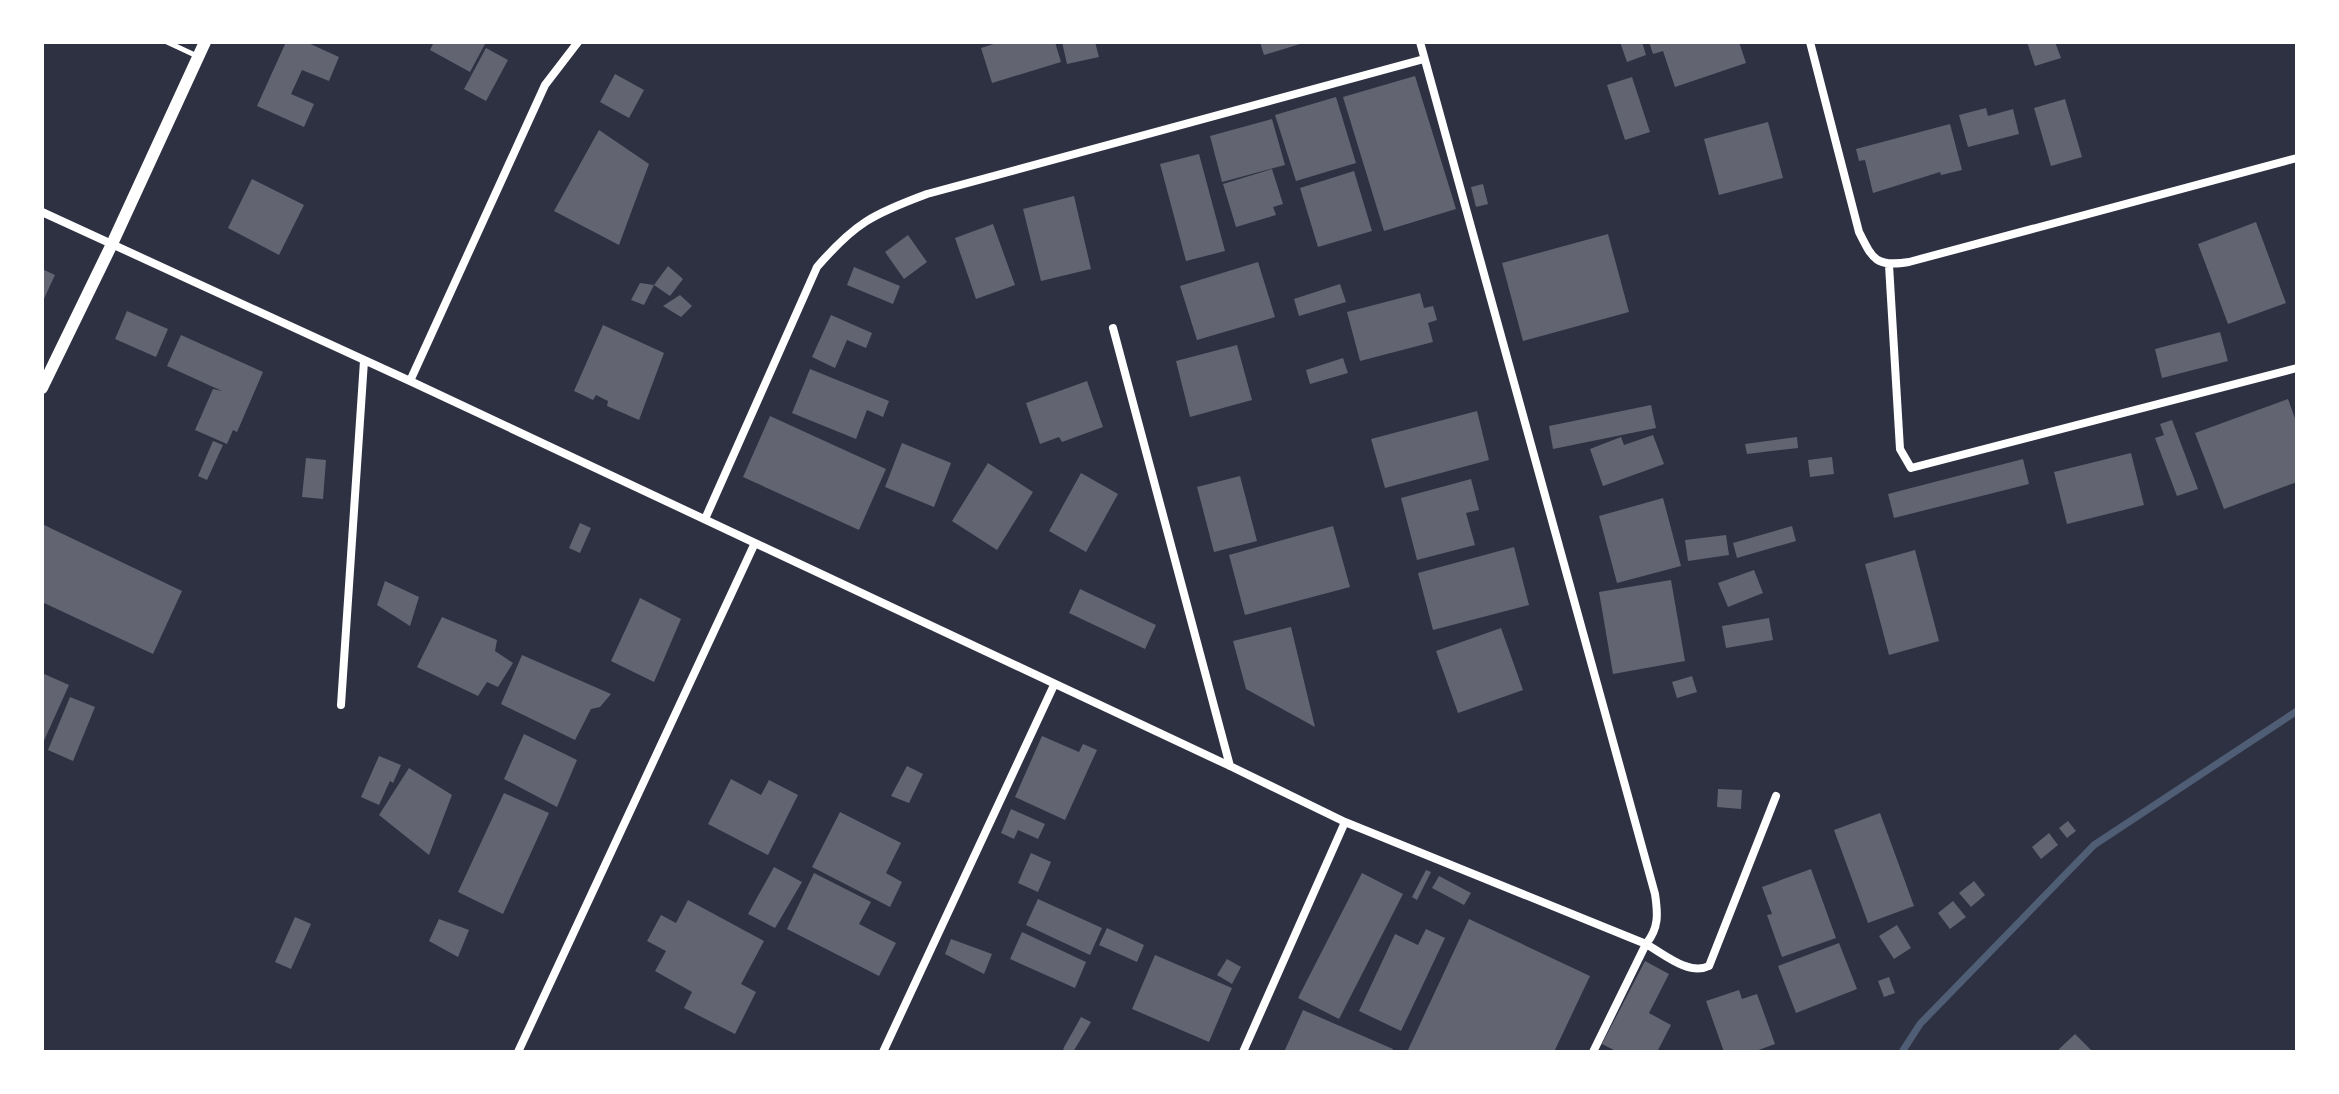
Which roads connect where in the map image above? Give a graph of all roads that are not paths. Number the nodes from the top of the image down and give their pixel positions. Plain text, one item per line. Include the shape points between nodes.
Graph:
1 (167, 42) edge
2 (205, 42) edge
3 (578, 42) edge
4 (1420, 42) edge
5 (1810, 42) edge
6 (198, 57) junction
7 (1424, 59) junction
8 (2297, 158) edge
9 (42, 212) edge
10 (112, 244) junction
11 (1889, 265) junction
12 (1113, 328) dead end
13 (364, 361) junction
14 (2297, 368) edge
15 (410, 381) junction
16 (42, 388) edge
17 (705, 519) junction
18 (754, 545) junction
19 (1054, 685) junction
20 (341, 705) dead end
21 (1230, 766) junction
22 (1776, 796) dead end
23 (1345, 822) junction
24 (1646, 944) junction
25 (518, 1052) edge
26 (883, 1052) edge
27 (1243, 1052) edge
28 (1593, 1052) edge

1 - 6 lane
2 - 6 street
3 - 15 street via 545,85
4 - 7 street
5 - 11 street via 1859,232 1871,256
6 - 10 street
7 - 17 street via 880,211 844,236 817,267
7 - 24 street via 1655,894 1655,933
8 - 11 street
9 - 10 street
10 - 13 street
10 - 16 street
11 - 14 street via 1900,449 1911,468
12 - 21 street
13 - 15 street
13 - 20 street
15 - 17 street
17 - 18 street
18 - 19 street
18 - 25 street
19 - 21 street
19 - 26 street
21 - 23 street
22 - 24 street via 1709,966 1690,969
23 - 24 street
23 - 27 street
24 - 28 street

